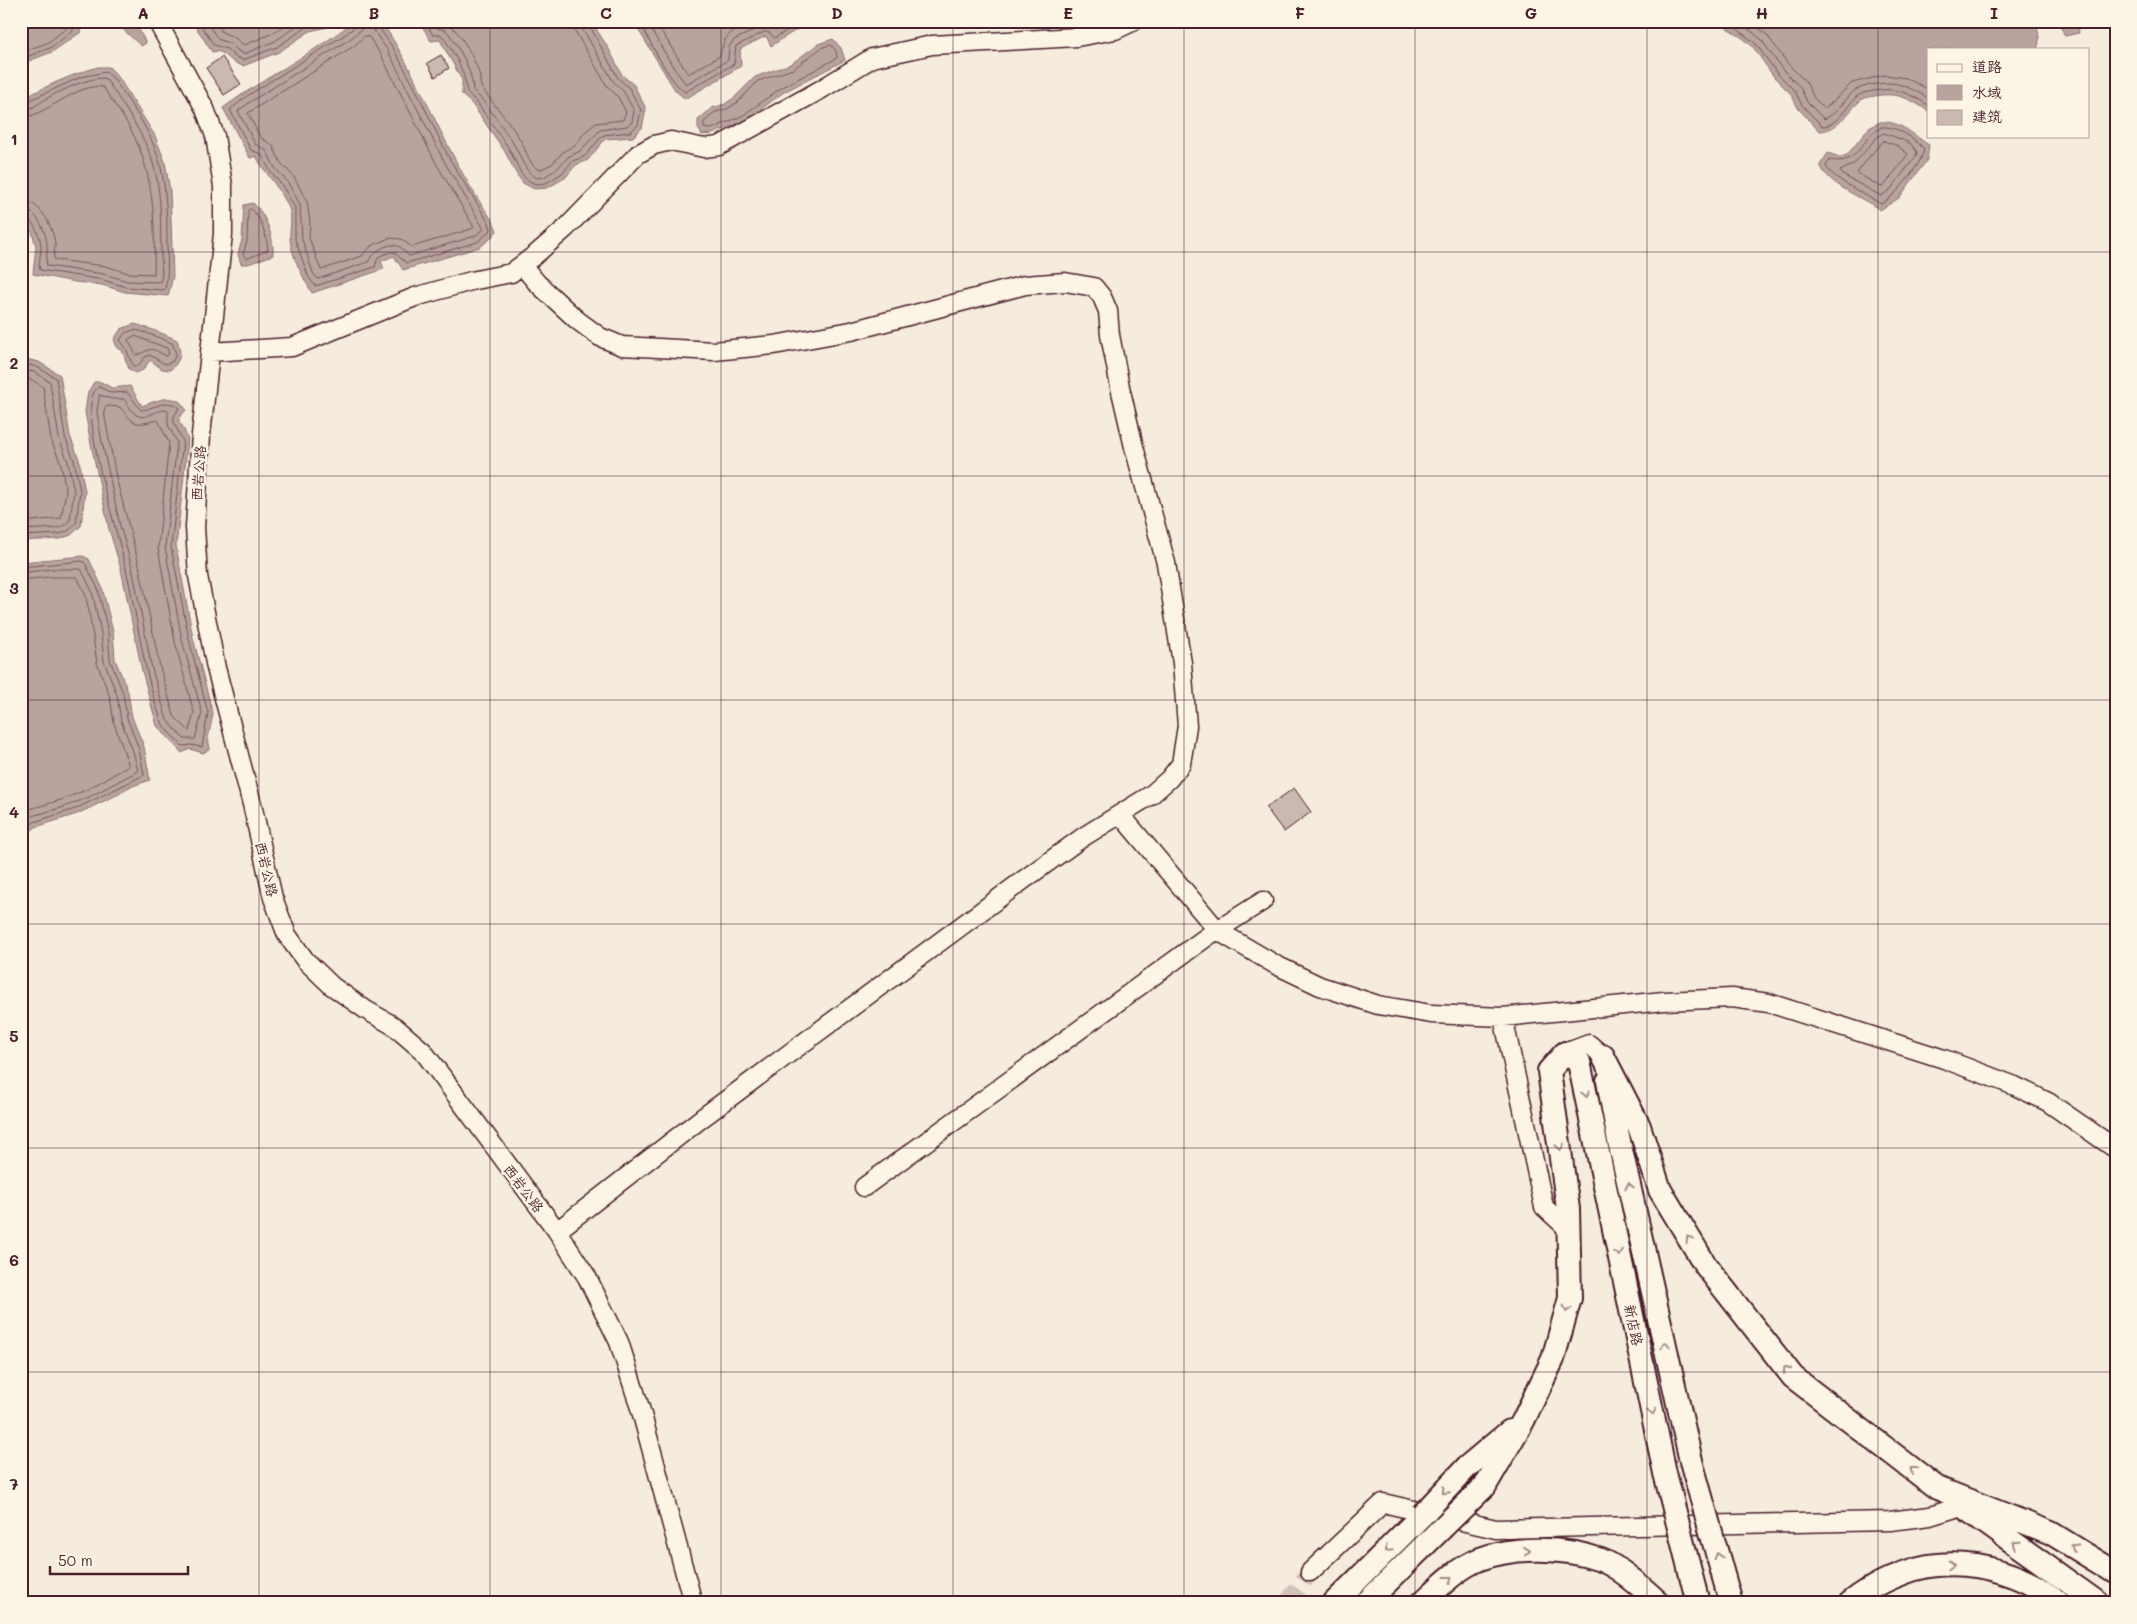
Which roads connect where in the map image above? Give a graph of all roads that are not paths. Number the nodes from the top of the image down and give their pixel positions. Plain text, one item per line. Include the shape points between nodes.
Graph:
1 (158, 21) edge
2 (1134, 21) edge
3 (522, 265) junction
4 (210, 352) junction
5 (1120, 814) junction
6 (1263, 901) dead end
7 (1218, 931) junction
8 (1503, 1017) junction
9 (1565, 1053) junction
10 (1603, 1056) junction
11 (2116, 1149) edge
12 (864, 1186) dead end
13 (1569, 1230) junction
14 (557, 1232) junction
15 (1523, 1421) junction
16 (1936, 1488) junction
17 (1962, 1506) junction
18 (1310, 1572) tunnel mouth
19 (2116, 1573) edge
20 (693, 1603) edge
21 (1334, 1603) edge
22 (1366, 1603) edge
23 (1422, 1603) edge
24 (1659, 1603) edge
25 (1698, 1603) edge
26 (1731, 1603) edge
27 (1850, 1603) edge
28 (2058, 1603) edge
29 (2098, 1603) edge

1 - 4 street, 西岩公路 via 205,109 215,136 222,177 223,234
2 - 3 street via 1115,30 1077,37 932,45 872,58 719,146 704,148 671,141 654,145 638,154 566,228
3 - 4 street via 511,273 414,297 292,347
3 - 5 street via 577,320 600,337 622,346 714,352 851,331 1025,285 1065,282 1094,287 1108,311 1126,413 1166,563 1182,663 1187,726 1181,764 1151,796
4 - 14 street, 西岩公路 via 195,527 198,576 216,668 252,804 272,898 286,935 305,960 332,986 394,1026 423,1051
5 - 7 street
5 - 14 street via 1037,870 702,1118
6 - 7 street
7 - 8 street via 1320,986 1378,1005 1432,1014
7 - 12 street
8 - 11 street via 1664,1001 1732,998 1769,1003 1944,1059 2014,1086 2048,1102
8 - 13 street via 1544,1207
9 - 10 street via 1589,1044
9 -> 13 main road via 1549,1071
9 -> 25 main road, 新店路, bridge via 1579,1062 1665,1473
16 -> 10 main road via 1793,1377 1706,1266 1660,1190 1639,1126
26 -> 10 main road, 新店路, bridge via 1691,1461
13 -> 15 main road via 1570,1298 1553,1358
14 - 20 street, 西岩公路 via 587,1277 619,1342
15 -> 21 main road, bridge via 1467,1467
15 - 22 main road, bridge via 1485,1486
16 - 17 main road
19 -> 16 main road via 2051,1533
17 - 18 street via 1930,1516 1890,1521 1496,1529 1383,1503
29 -> 17 main road
23 -> 24 main road via 1448,1578 1479,1560 1504,1553 1541,1550 1602,1560
27 -> 28 main road via 1867,1589 1904,1574 1952,1564 1979,1567 2027,1581

